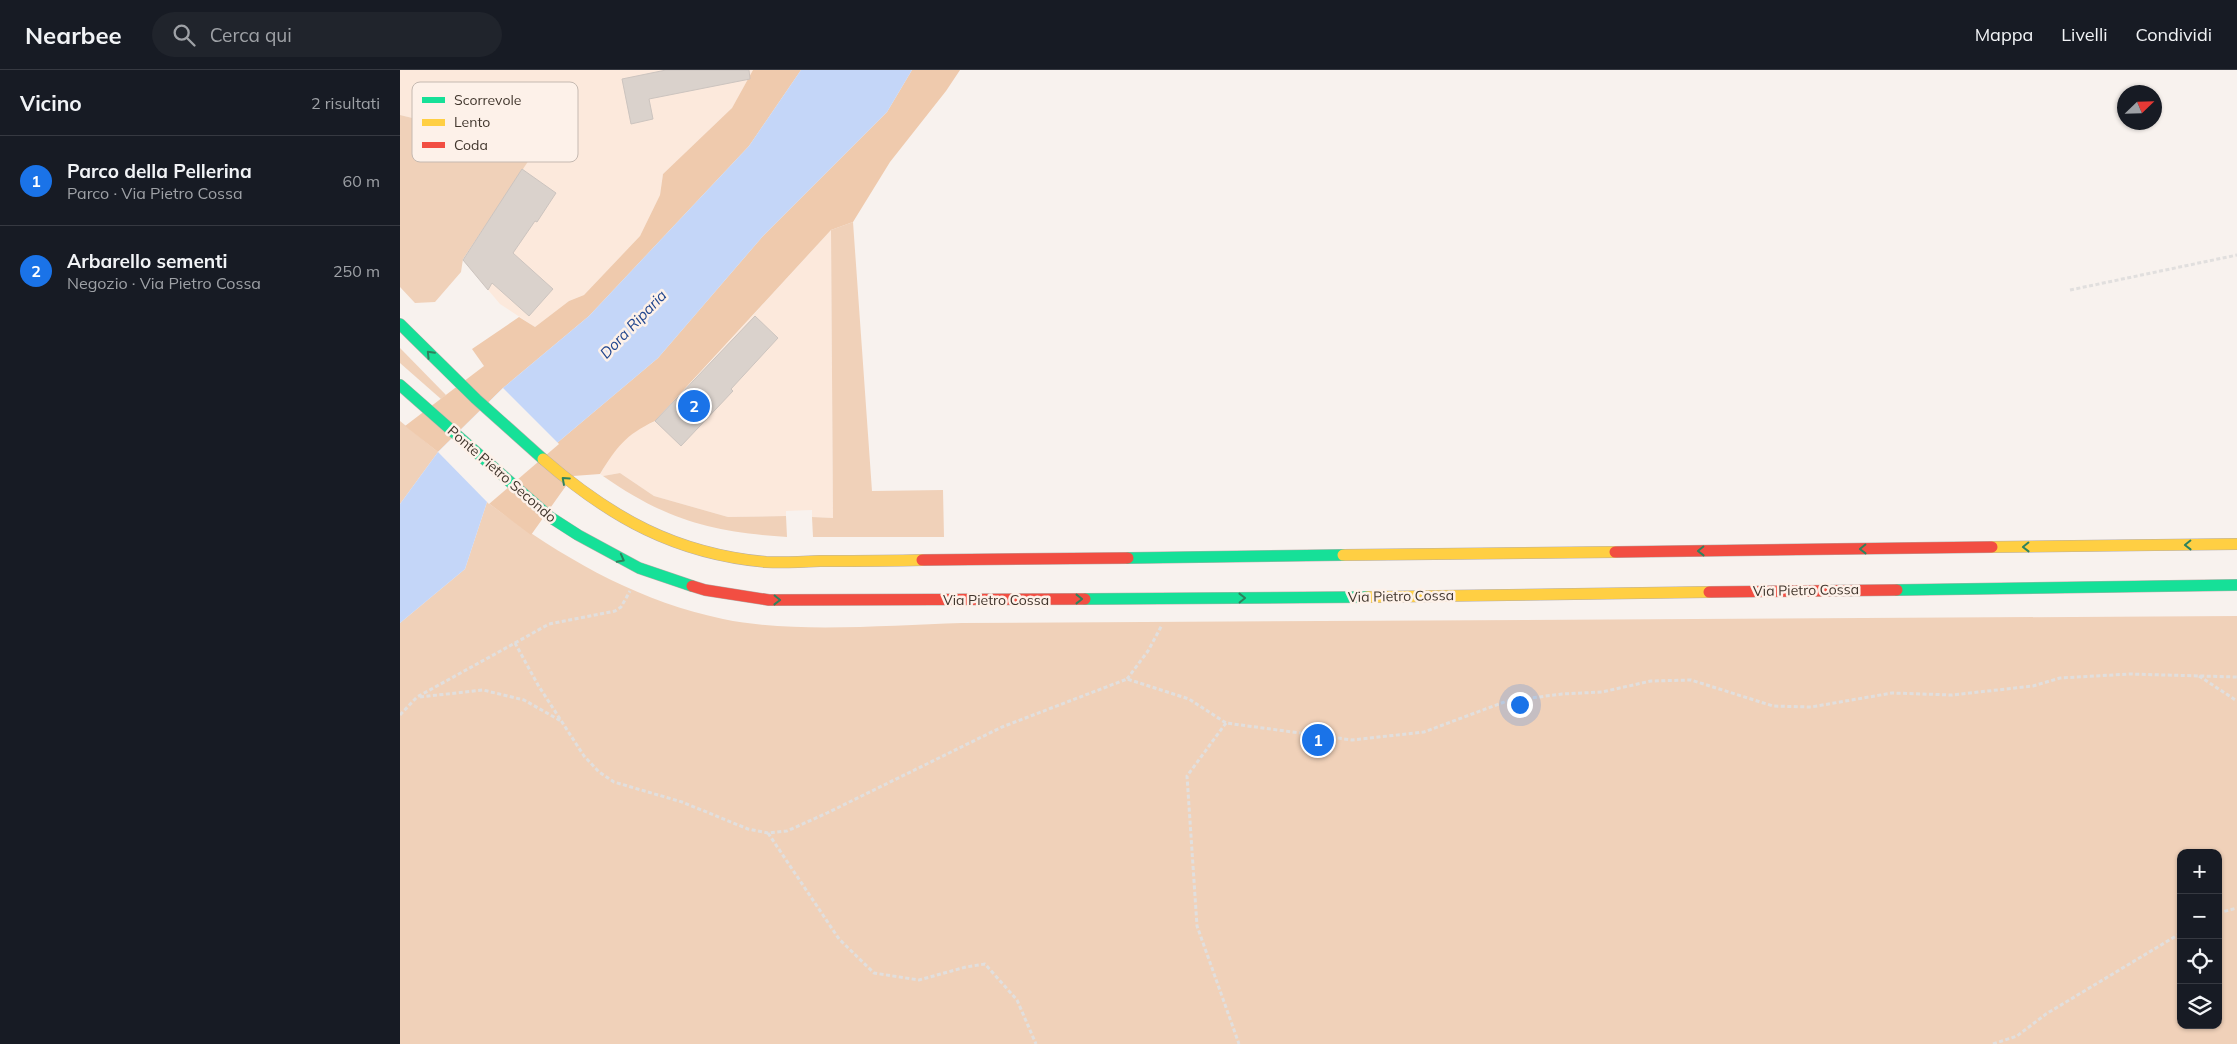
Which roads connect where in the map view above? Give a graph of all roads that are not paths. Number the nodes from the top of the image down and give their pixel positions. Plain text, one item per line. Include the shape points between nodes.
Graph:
1 (400, 324) edge
2 (400, 385) edge
3 (578, 535) joint
4 (2237, 544) edge
5 (2237, 585) edge

4 -> 1 main road via 768,562 713,555 655,535 604,509 574,488 459,385
2 - 3 main road, Ponte Pietro Secondo via 550,517
3 -> 5 main road, Via Pietro Cossa via 639,568 705,590 769,600 1209,599

